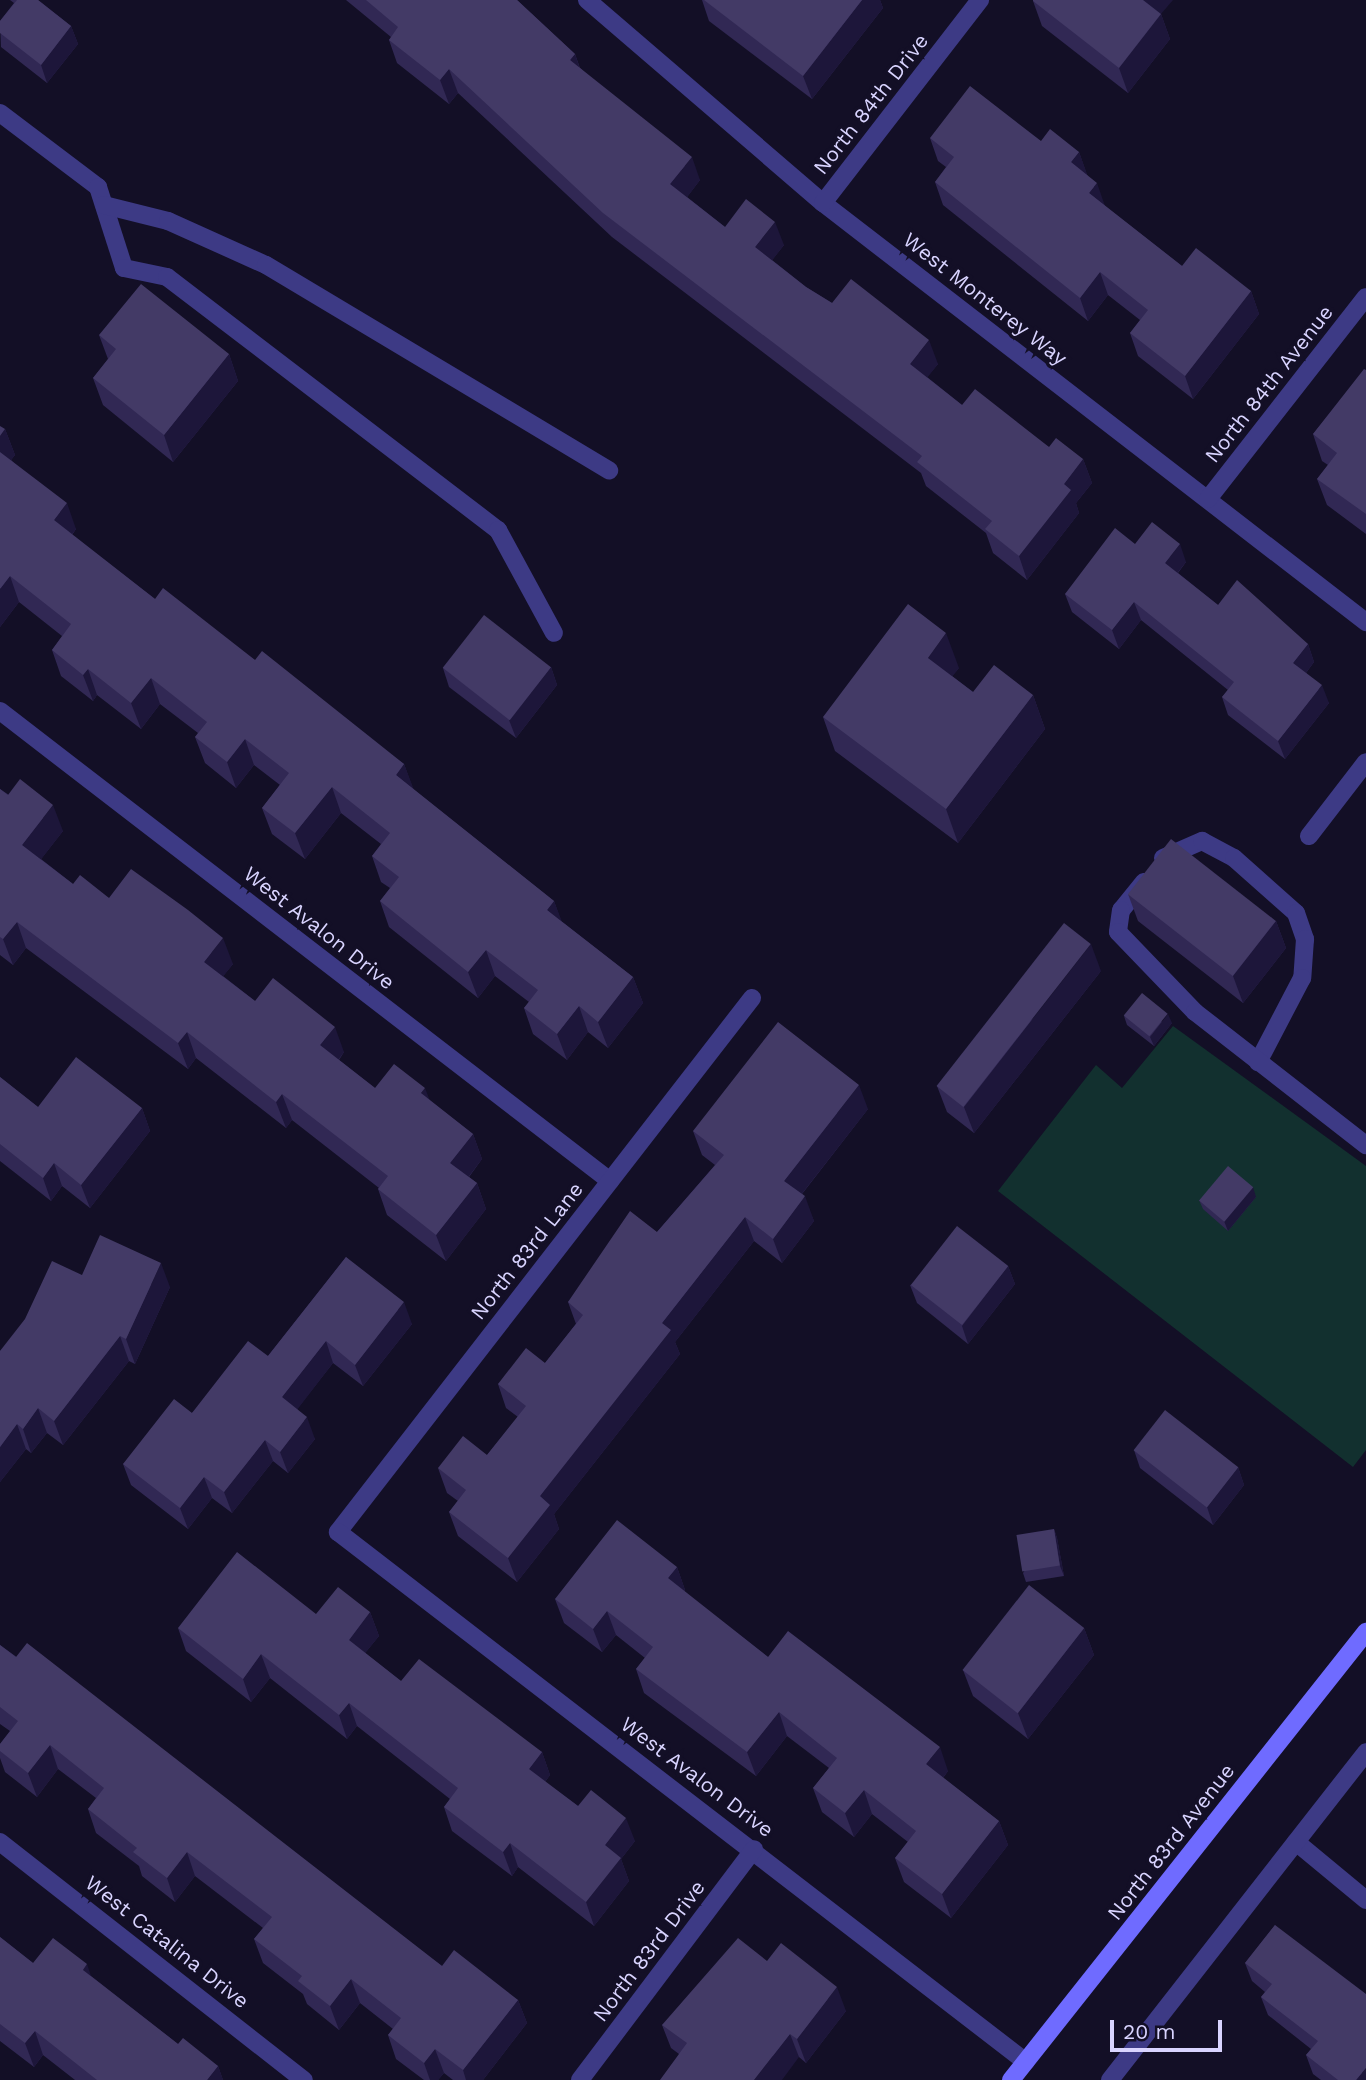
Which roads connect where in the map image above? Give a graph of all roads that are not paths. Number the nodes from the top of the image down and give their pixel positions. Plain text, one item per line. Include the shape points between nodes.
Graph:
1 (587, 0) edge
2 (980, 0) edge
3 (0, 113) edge
4 (823, 203) junction
5 (104, 205) junction
6 (1366, 296) edge
7 (609, 470) dead end
8 (1208, 499) junction
9 (1366, 622) edge
10 (554, 633) dead end
11 (0, 711) edge
12 (1366, 762) edge
13 (1309, 836) dead end
14 (752, 998) dead end
15 (1258, 1062) junction
16 (1366, 1145) edge
17 (610, 1181) junction
18 (338, 1532) joint
19 (1366, 1632) edge
20 (1366, 1752) edge
21 (0, 1842) edge
22 (1296, 1842) junction
23 (754, 1849) junction
24 (1366, 1900) edge
25 (1026, 2062) junction
26 (304, 2080) edge
27 (580, 2080) edge
28 (1011, 2080) edge
29 (1110, 2080) edge

1 - 4 street, West Monterey Way
2 - 4 street, North 84th Drive
3 - 5 street via 98,187
4 - 8 street, West Monterey Way
5 - 7 street via 168,221 266,265
5 - 10 street via 124,268 167,277 498,530
6 - 8 street, North 84th Avenue
8 - 9 street, West Monterey Way
11 - 17 street, West Avalon Drive
12 - 13 street
14 - 17 street, North 83rd Lane
15 - 15 street via 1195,1012 1118,932 1121,910 1169,851 1202,841 1234,858 1296,914 1305,939 1302,978
15 - 16 street
17 - 18 street, North 83rd Lane
18 - 23 street, West Avalon Drive
19 - 25 main road, North 83rd Avenue
20 - 22 street
21 - 26 street, West Catalina Drive
22 - 24 street
22 - 29 street
23 - 25 street, West Avalon Drive
23 - 27 street, North 83rd Drive
25 - 28 main road, North 83rd Avenue

